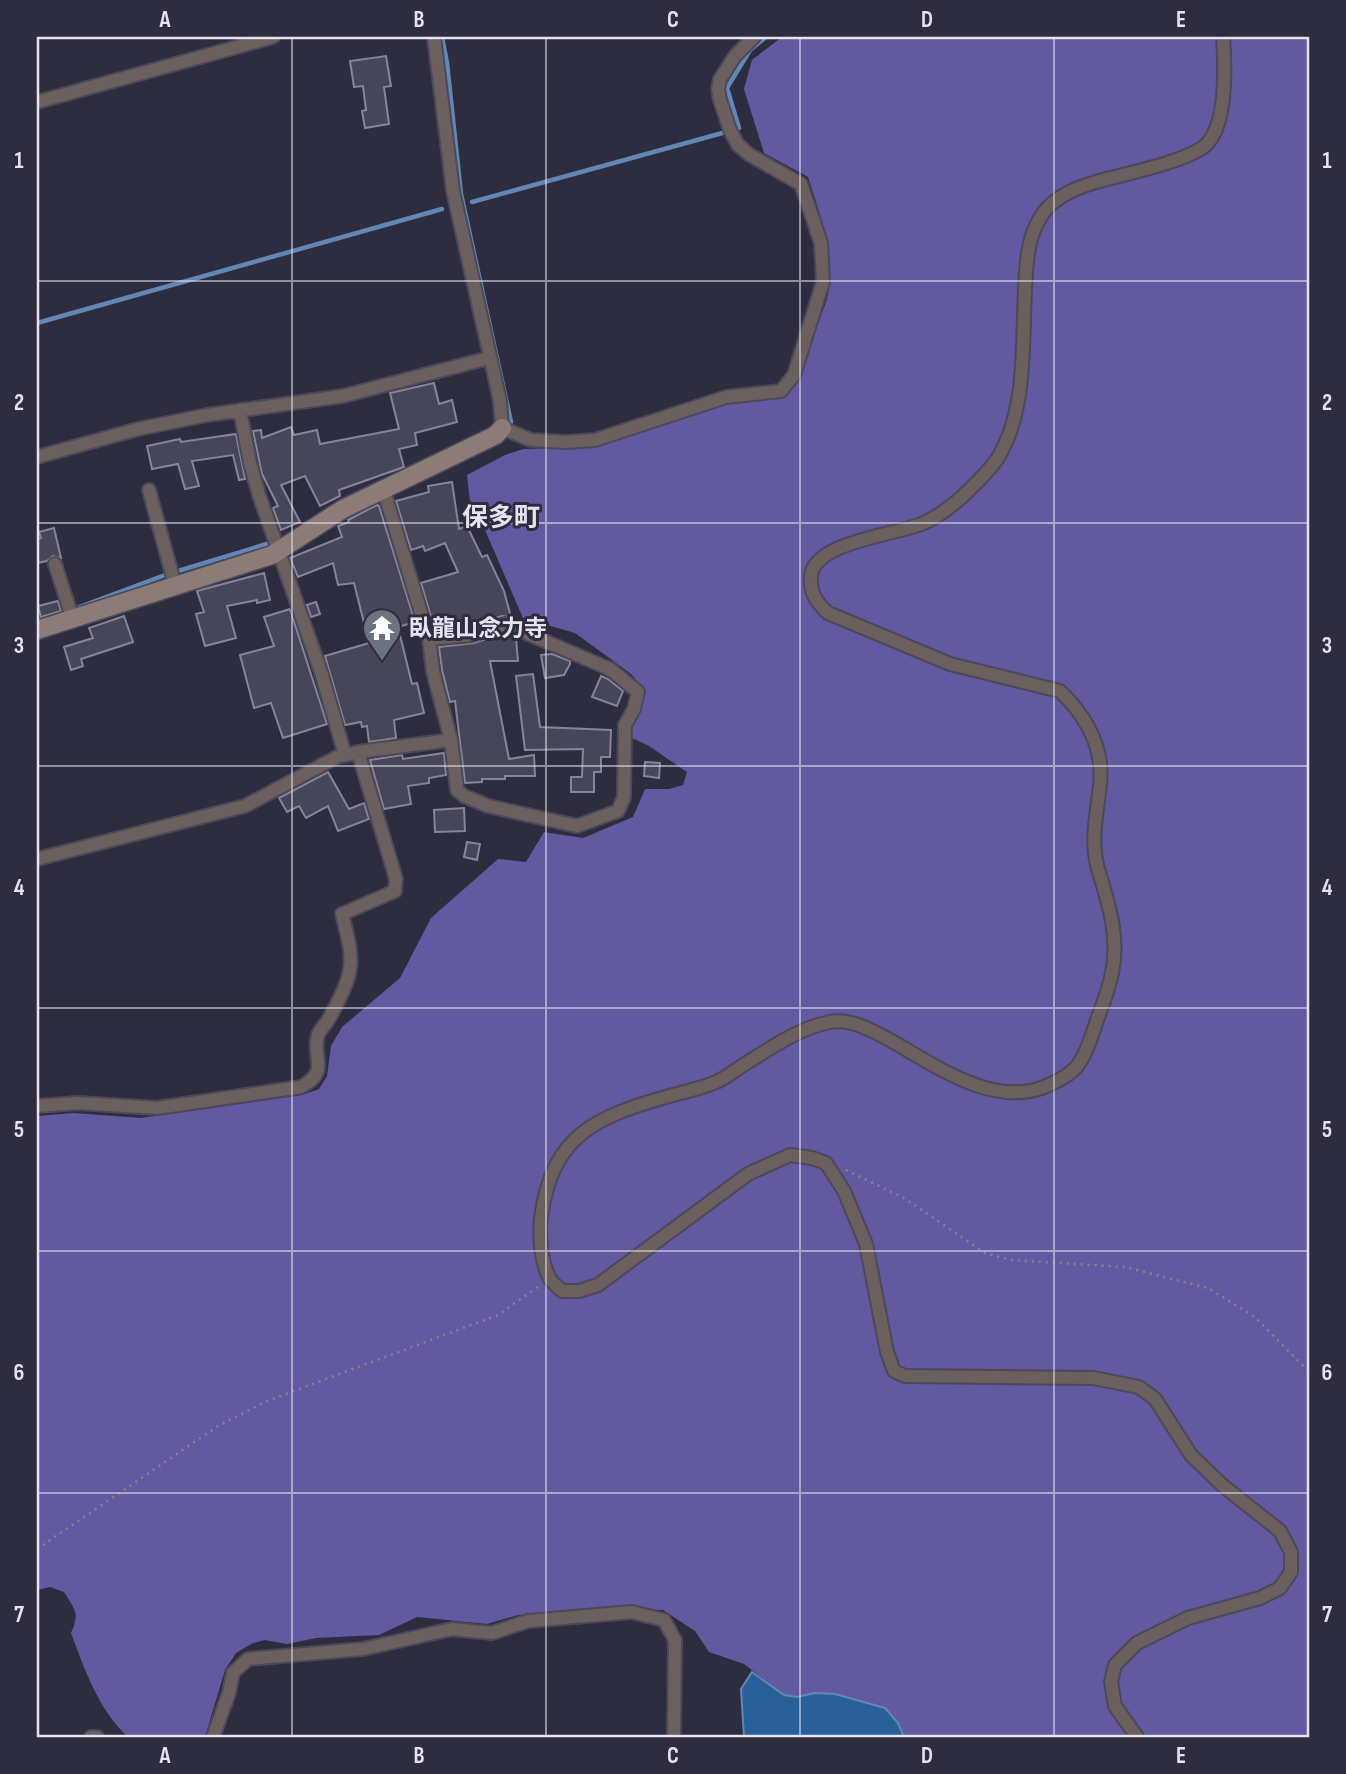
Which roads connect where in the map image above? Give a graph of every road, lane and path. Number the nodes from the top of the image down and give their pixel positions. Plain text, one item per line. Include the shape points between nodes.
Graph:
1 (273, 37) edge
2 (434, 37) edge
3 (754, 37) edge
4 (1223, 37) edge
5 (37, 102) edge
6 (489, 358) junction
7 (240, 410) junction
8 (506, 430) junction
9 (37, 457) edge
10 (149, 490) dead end
11 (385, 496) junction
12 (278, 551) junction
13 (55, 564) dead end
14 (173, 577) junction
15 (73, 620) junction
16 (37, 630) edge
17 (429, 639) junction
18 (451, 740) junction
19 (358, 752) junction
20 (345, 755) junction
21 (37, 859) edge
22 (37, 1106) edge
23 (826, 1163) junction
24 (550, 1278) junction
25 (1309, 1372) edge
26 (37, 1549) edge
27 (213, 1737) edge
28 (674, 1737) edge
29 (1137, 1737) edge

1 - 5 street
2 - 6 street via 453,191
3 - 8 street via 720,79 718,89 730,130 750,155 801,184 821,243 823,282 794,374 781,391 726,397 595,440 531,440
4 - 24 street via 1225,74 1217,126 1205,147 1081,186 1056,200 1040,217 1026,268 1012,427 998,458 961,498 926,522 842,545 819,558 811,569 810,589 828,613 950,664 1060,691 1089,725 1101,782 1094,856 1113,921 1114,951 1112,972 1084,1060 1063,1079 1035,1090 1002,1092 961,1079 865,1026 834,1021 810,1028 717,1082 625,1108 580,1133 558,1161 544,1194 542,1252
6 - 7 street via 343,396
6 - 8 street
7 - 9 street via 138,429
7 - 12 street via 250,463
8 - 11 street
10 - 14 street
11 - 12 street via 343,509
11 - 17 street
12 - 14 street
12 - 20 street
13 - 15 street
14 - 15 street
15 - 16 street
17 - 18 street
17 - 18 street via 472,635 505,624 610,669 638,692 625,725 624,797 618,810 577,826 488,806 464,796 457,790
18 - 19 street
19 - 20 street
19 - 22 street via 396,879 395,891 342,914 352,966 329,1020 318,1034 315,1077 301,1087 157,1108 78,1103
20 - 21 street via 245,806
23 - 24 street via 790,1156 748,1174 598,1285 562,1291
23 - 25 path via 904,1198 985,1253 1011,1260 1125,1268 1208,1288 1255,1317
23 - 29 street via 844,1191 866,1244 894,1371 905,1376 1093,1378 1139,1387 1155,1399 1191,1455 1280,1531 1291,1552 1291,1573 1280,1588 1261,1598 1188,1618 1137,1643 1115,1665 1111,1682 1115,1706
24 - 26 path via 498,1315 267,1401 218,1426
27 - 28 street via 233,1673 248,1659 363,1649 452,1629 492,1633 528,1621 632,1612 664,1620 675,1640

